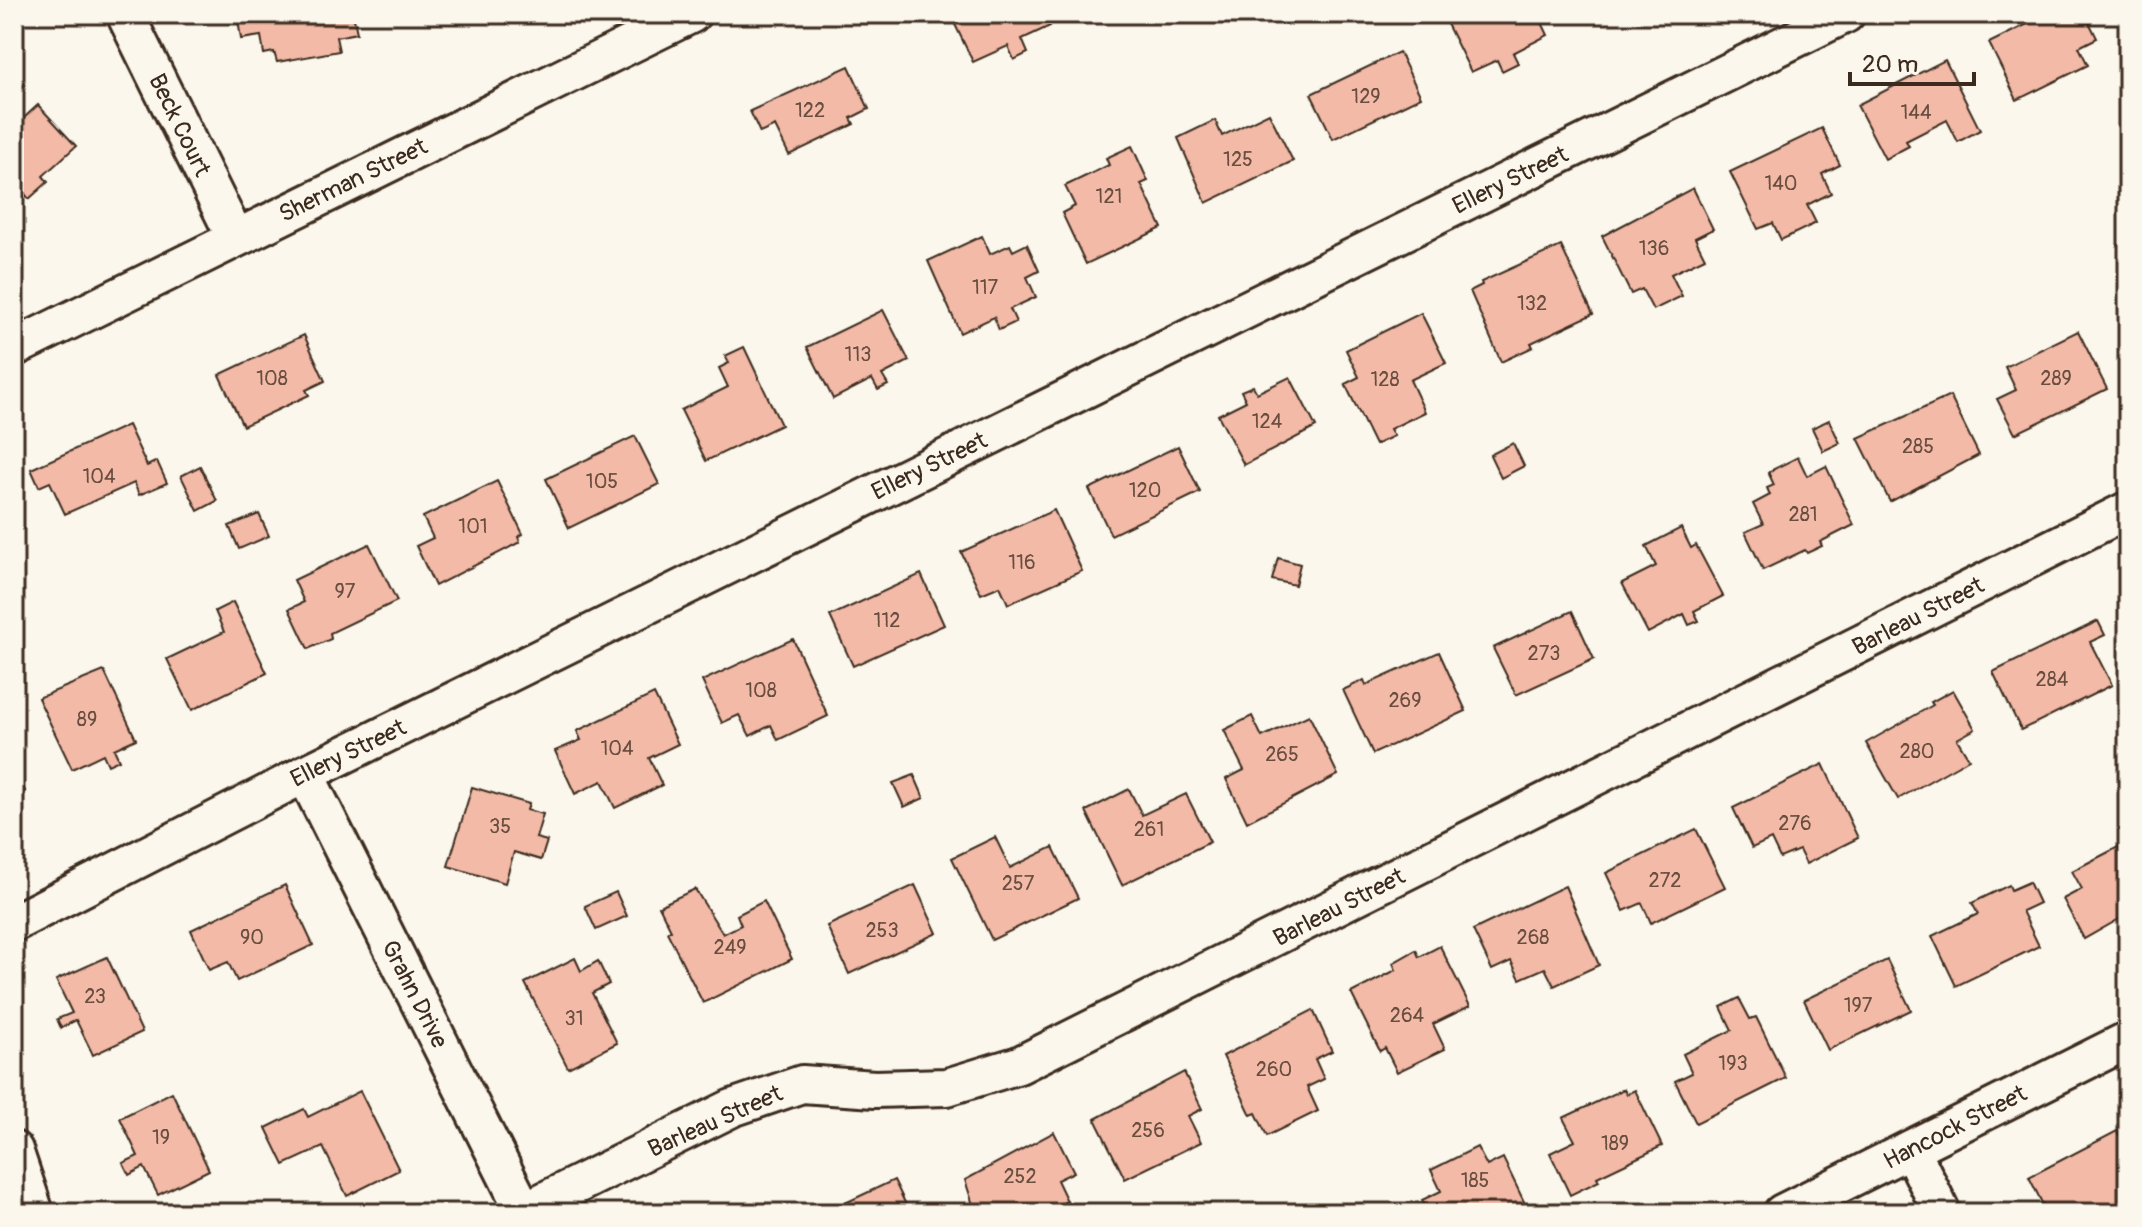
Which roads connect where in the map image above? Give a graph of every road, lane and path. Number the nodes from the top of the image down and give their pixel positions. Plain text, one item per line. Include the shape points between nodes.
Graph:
1 (125, 14) edge
2 (692, 14) edge
3 (1846, 14) edge
4 (1790, 26) edge
5 (235, 237) junction
6 (14, 348) edge
7 (2128, 510) edge
8 (305, 774) junction
9 (14, 923) edge
10 (2128, 1040) edge
11 (1911, 1149) junction
12 (14, 1150) edge
13 (525, 1212) edge
14 (35, 1213) edge
15 (1782, 1213) edge
16 (1942, 1213) edge

1 - 5 street, Beck Court
2 - 5 street, Sherman Street
3 - 4 street, Ellery Street
4 - 8 street, Ellery Street
5 - 6 street, Sherman Street
7 - 13 street, Barleau Street via 1019,1065 947,1087 802,1084 732,1108
8 - 9 street, Ellery Street
8 - 13 street, Grahn Drive
10 - 11 street, Hancock Street
11 - 15 street, Hancock Street
11 - 16 street
12 - 14 street

